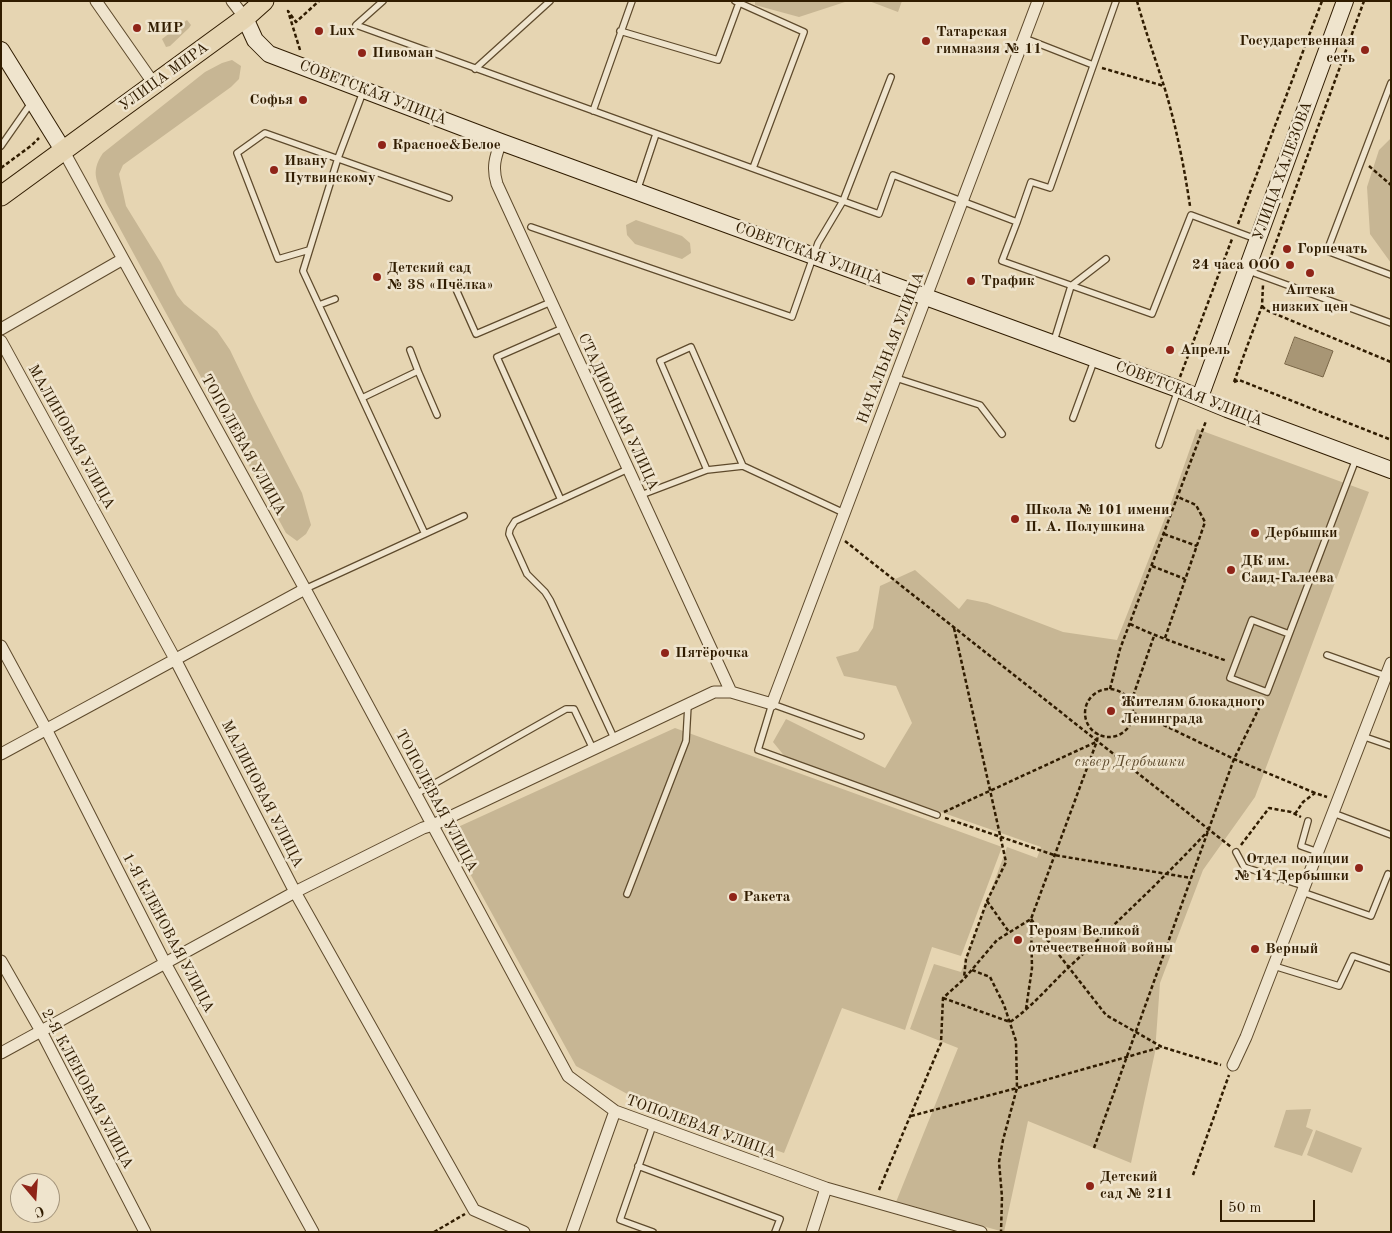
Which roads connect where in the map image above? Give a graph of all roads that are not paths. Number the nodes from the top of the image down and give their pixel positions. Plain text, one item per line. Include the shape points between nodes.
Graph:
1 (96, 1) edge
2 (232, 1) edge
3 (264, 1) edge
4 (383, 1) edge
5 (550, 1) edge
6 (632, 1) edge
7 (1038, 1) edge
8 (1116, 1) edge
9 (1345, 1) edge
10 (737, 2) edge
11 (245, 18) junction
12 (620, 31) junction
13 (1024, 38) junction
14 (1, 50) edge
15 (1093, 65) junction
16 (475, 68) junction
17 (891, 77) dead end
18 (1391, 82) edge
19 (154, 84) junction
20 (364, 90) junction
21 (33, 101) junction
22 (593, 111) junction
23 (656, 134) junction
24 (501, 142) junction
25 (1, 146) edge
26 (63, 150) junction
27 (338, 158) junction
28 (753, 168) junction
29 (637, 191) junction
30 (1, 196) edge
31 (449, 198) dead end
32 (843, 201) junction
33 (963, 201) junction
34 (1017, 222) junction
35 (531, 227) dead end
36 (1258, 240) junction
37 (310, 250) junction
38 (814, 255) junction
39 (123, 259) junction
40 (1106, 259) dead end
41 (1247, 270) junction
42 (1391, 275) edge
43 (1071, 286) junction
44 (456, 287) dead end
45 (927, 296) junction
46 (335, 299) dead end
47 (551, 302) junction
48 (319, 305) junction
49 (1391, 323) edge
50 (1, 328) edge
51 (563, 328) junction
52 (1, 341) edge
53 (1053, 343) junction
54 (410, 350) dead end
55 (1095, 358) junction
56 (418, 371) junction
57 (896, 378) junction
58 (1179, 383) junction
59 (1200, 397) junction
60 (362, 398) junction
61 (437, 415) dead end
62 (1073, 418) dead end
63 (1002, 434) dead end
64 (1159, 445) dead end
65 (1357, 457) junction
66 (742, 466) junction
67 (628, 468) junction
68 (708, 470) junction
69 (1391, 470) edge
70 (641, 495) junction
71 (561, 500) junction
72 (844, 513) junction
73 (464, 516) dead end
74 (425, 534) junction
75 (305, 589) junction
76 (1289, 634) junction
77 (1, 646) edge
78 (1327, 655) dead end
79 (176, 659) junction
80 (1391, 663) edge
81 (1386, 676) junction
82 (732, 692) junction
83 (688, 704) junction
84 (772, 704) junction
85 (46, 729) junction
86 (861, 736) dead end
87 (1362, 736) junction
88 (614, 738) junction
89 (1391, 746) edge
90 (593, 749) junction
91 (1, 754) edge
92 (416, 794) junction
93 (1333, 813) junction
94 (937, 815) road end
95 (1308, 821) road end
96 (433, 825) junction
97 (1391, 835) edge
98 (1236, 852) road end
99 (1318, 852) junction
100 (1388, 874) dead end
101 (1303, 889) junction
102 (295, 892) junction
103 (626, 894) dead end
104 (1, 961) edge
105 (165, 963) junction
106 (1274, 966) junction
107 (1391, 969) edge
108 (41, 1031) junction
109 (1, 1052) edge
110 (1233, 1064) road end
111 (615, 1111) junction
112 (653, 1125) junction
113 (638, 1166) junction
114 (826, 1188) junction
115 (145, 1232) edge
116 (313, 1232) edge
117 (524, 1232) edge
118 (572, 1232) edge
119 (652, 1232) edge
120 (775, 1232) edge
121 (812, 1232) edge
122 (982, 1232) edge

1 - 19 street
2 - 11 street
3 - 11 main road, УЛИЦА МИРА
4 - 16 lane via 356,25
5 - 16 lane
6 - 12 lane
7 - 13 street, НАЧАЛЬНАЯ УЛИЦА
8 - 15 lane
9 - 36 street, УЛИЦА ХАЛЕЗОВА
10 - 12 lane via 718,60
10 - 28 lane via 804,32
11 - 19 main road, УЛИЦА МИРА
11 - 20 street, СОВЕТСКАЯ УЛИЦА via 255,40 269,54
12 - 22 lane
13 - 15 lane
13 - 33 street, НАЧАЛЬНАЯ УЛИЦА
14 - 21 street
15 - 34 lane via 1050,188 1031,182
16 - 22 lane
17 - 32 lane
18 - 42 lane via 1327,252
19 - 26 main road, УЛИЦА МИРА
20 - 24 street, СОВЕТСКАЯ УЛИЦА
20 - 27 lane
21 - 25 lane
21 - 26 street
22 - 23 lane
23 - 28 lane
23 - 29 lane
24 - 29 street, СОВЕТСКАЯ УЛИЦА
24 - 47 street, СТАДИОННАЯ УЛИЦА via 494,176
26 - 30 main road, УЛИЦА МИРА
26 - 39 street, ТОПОЛЕВАЯ УЛИЦА
27 - 31 lane
27 - 37 lane
27 - 37 lane via 266,133 237,153 278,259
28 - 32 lane
29 - 38 street, СОВЕТСКАЯ УЛИЦА
32 - 33 lane via 879,214 893,175
32 - 38 lane
33 - 34 lane
33 - 45 street, НАЧАЛЬНАЯ УЛИЦА
34 - 43 lane via 1002,261
35 - 38 lane via 792,317
36 - 41 street, УЛИЦА ХАЛЕЗОВА
36 - 43 lane via 1191,215 1152,314
37 - 48 lane via 303,271
38 - 45 street, СОВЕТСКАЯ УЛИЦА
39 - 50 street
39 - 75 street, ТОПОЛЕВАЯ УЛИЦА
40 - 43 lane
41 - 49 lane
41 - 59 street, УЛИЦА ХАЛЕЗОВА
43 - 53 lane
44 - 47 lane via 476,334
45 - 53 street, СОВЕТСКАЯ УЛИЦА
45 - 57 street, НАЧАЛЬНАЯ УЛИЦА
46 - 48 lane
47 - 51 street, СТАДИОННАЯ УЛИЦА
48 - 60 lane
51 - 67 street, СТАДИОННАЯ УЛИЦА
51 - 71 lane via 497,357
52 - 79 street, МАЛИНОВАЯ УЛИЦА
53 - 55 street, СОВЕТСКАЯ УЛИЦА
54 - 56 lane
55 - 58 street, СОВЕТСКАЯ УЛИЦА
55 - 62 lane
56 - 60 lane
56 - 61 lane
57 - 63 lane via 980,405
57 - 72 street, НАЧАЛЬНАЯ УЛИЦА
58 - 59 street, СОВЕТСКАЯ УЛИЦА
58 - 64 lane
59 - 65 street, СОВЕТСКАЯ УЛИЦА
60 - 74 lane
65 - 69 street, СОВЕТСКАЯ УЛИЦА
65 - 76 lane
66 - 68 lane
66 - 68 lane via 691,347 660,361
66 - 72 lane
67 - 70 street, СТАДИОННАЯ УЛИЦА
67 - 71 lane
68 - 70 lane
70 - 82 street, СТАДИОННАЯ УЛИЦА
71 - 88 lane via 515,521 509,534 527,574 550,600
72 - 84 street, НАЧАЛЬНАЯ УЛИЦА
73 - 74 lane
74 - 75 lane
75 - 79 street
75 - 92 street, ТОПОЛЕВАЯ УЛИЦА
76 - 76 lane via 1267,692 1230,678 1252,620
77 - 85 street, 1-Я КЛЕНОВАЯ УЛИЦА
78 - 81 lane
79 - 85 street
79 - 102 street, МАЛИНОВАЯ УЛИЦА
80 - 81 street
81 - 87 street
82 - 83 street via 714,692
82 - 84 street
83 - 88 street
83 - 103 lane via 686,741
84 - 86 lane
84 - 94 lane via 758,750
85 - 91 street
85 - 105 street, 1-Я КЛЕНОВАЯ УЛИЦА
87 - 89 lane
87 - 93 street
88 - 90 street
90 - 92 lane via 574,708 566,709
90 - 96 street
92 - 96 street, ТОПОЛЕВАЯ УЛИЦА
93 - 97 lane
93 - 99 street
95 - 99 lane via 1301,846
96 - 102 street
96 - 111 street, ТОПОЛЕВАЯ УЛИЦА via 568,1076
98 - 101 lane via 1244,867
99 - 101 street
100 - 101 lane via 1371,916
101 - 106 street
102 - 105 street
102 - 117 street, МАЛИНОВАЯ УЛИЦА via 474,1210
104 - 108 street, 2-Я КЛЕНОВАЯ УЛИЦА
105 - 108 street
105 - 116 street, 1-Я КЛЕНОВАЯ УЛИЦА
106 - 107 lane via 1339,986 1353,956
106 - 110 street
108 - 109 street
108 - 115 street, 2-Я КЛЕНОВАЯ УЛИЦА
111 - 112 street, ТОПОЛЕВАЯ УЛИЦА
111 - 118 street
112 - 113 lane
112 - 114 street, ТОПОЛЕВАЯ УЛИЦА
113 - 119 lane via 620,1220
113 - 120 lane via 780,1219
114 - 121 street
114 - 122 street, ТОПОЛЕВАЯ УЛИЦА

